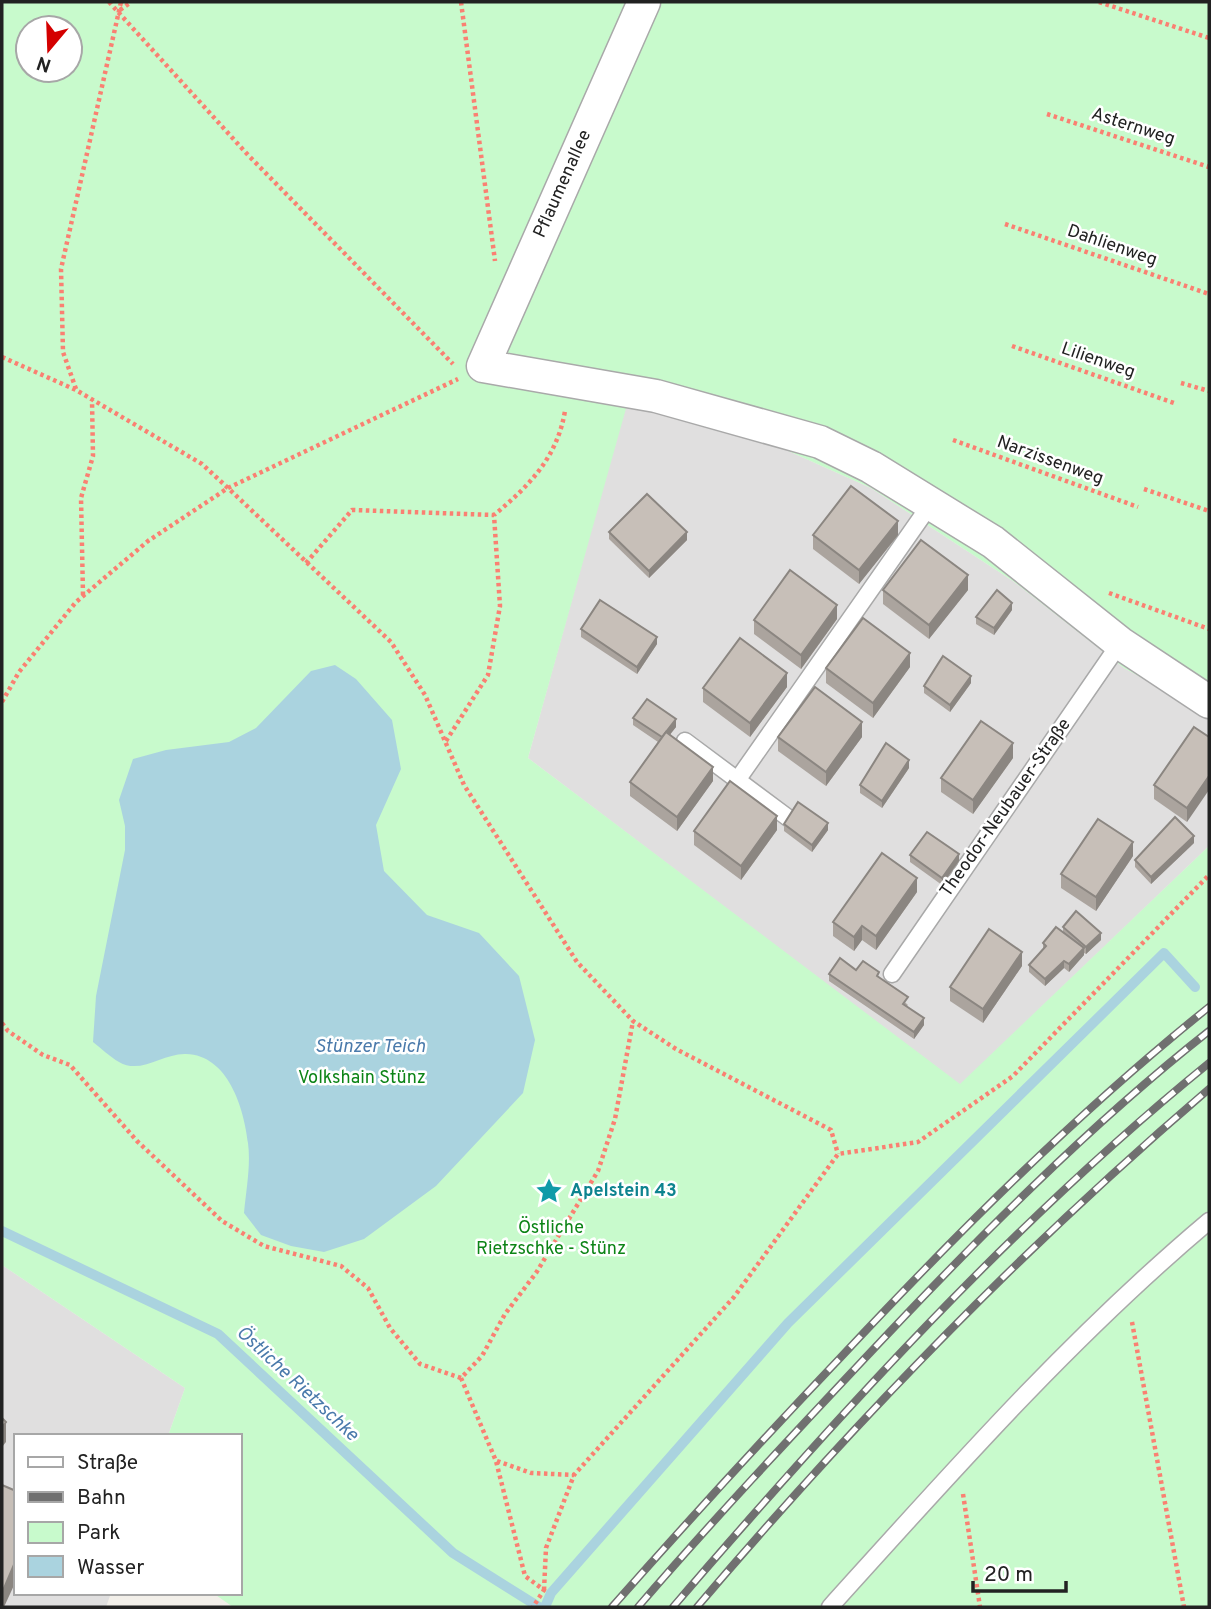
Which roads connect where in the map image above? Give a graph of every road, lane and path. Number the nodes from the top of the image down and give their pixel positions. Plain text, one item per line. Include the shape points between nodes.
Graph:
1 (109, 2) edge
2 (121, 2) edge
3 (131, 2) edge
4 (461, 2) edge
5 (644, 2) edge
6 (1099, 2) edge
7 (119, 11) junction
8 (1209, 38) edge
9 (1047, 114) dead end
10 (1209, 167) edge
11 (1005, 224) dead end
12 (496, 267) dead end
13 (1209, 294) edge
14 (1012, 346) dead end
15 (2, 357) edge
16 (451, 362) dead end
17 (483, 366) junction
18 (569, 380) junction
19 (1181, 383) dead end
20 (76, 390) junction
21 (1209, 391) edge
22 (92, 399) junction
23 (1174, 403) dead end
24 (953, 440) dead end
25 (228, 488) junction
26 (1144, 489) dead end
27 (930, 505) junction
28 (1138, 507) dead end
29 (1209, 511) edge
30 (494, 515) junction
31 (306, 563) junction
32 (1109, 593) dead end
33 (83, 596) junction
34 (1209, 629) edge
35 (1120, 643) junction
36 (2, 702) edge
37 (1209, 702) edge
38 (685, 741) dead end
39 (445, 742) junction
40 (738, 779) junction
41 (791, 820) edge
42 (1209, 875) edge
43 (892, 974) dead end
44 (634, 1021) junction
45 (2, 1023) edge
46 (5, 1031) edge
47 (838, 1154) junction
48 (1209, 1221) edge
49 (1133, 1285) junction
50 (461, 1378) junction
51 (496, 1461) junction
52 (957, 1465) junction
53 (574, 1475) junction
54 (544, 1590) junction
55 (533, 1607) edge
56 (830, 1607) edge
57 (980, 1607) edge
58 (1184, 1607) edge

1 - 7 path
2 - 7 path
3 - 7 path
4 - 12 path
5 - 17 street, Pflaumenallee
6 - 8 path
7 - 16 path via 248,155
7 - 20 path via 61,269 63,352
9 - 10 path, Asternweg
11 - 13 path, Dahlienweg
14 - 23 path, Lilienweg
15 - 20 path
17 - 18 street
17 - 25 path
18 - 27 street via 656,396 820,442 871,467
18 - 30 path via 552,455 526,489
19 - 21 path
20 - 22 path
22 - 25 path via 202,464
22 - 33 path via 93,456 81,498
24 - 28 path, Narzissenweg
25 - 31 path
25 - 33 path via 148,541
26 - 29 path
27 - 35 street via 993,542
27 - 40 lane
30 - 31 path via 352,510
30 - 39 path via 500,606 488,675
31 - 39 path via 391,642 425,695
32 - 34 path
33 - 36 path via 19,672
35 - 37 street
35 - 43 lane, Theodor-Neubauer-Straße
38 - 40 lane
39 - 44 path via 464,785 578,962
40 - 41 lane
42 - 47 path via 1013,1076 918,1142
44 - 47 path via 676,1049 831,1130
44 - 50 path via 615,1119 598,1171 482,1356
45 - 46 path
46 - 50 path via 43,1055 70,1065 137,1141 222,1221 264,1246 341,1266 368,1289 390,1328 420,1364
47 - 53 path via 734,1297
48 - 49 lane
49 - 52 lane
49 - 58 path via 1128,1305
50 - 51 path
51 - 53 path via 531,1474
51 - 54 path via 525,1576
52 - 56 lane
52 - 57 path
53 - 54 path via 547,1548
54 - 55 path

